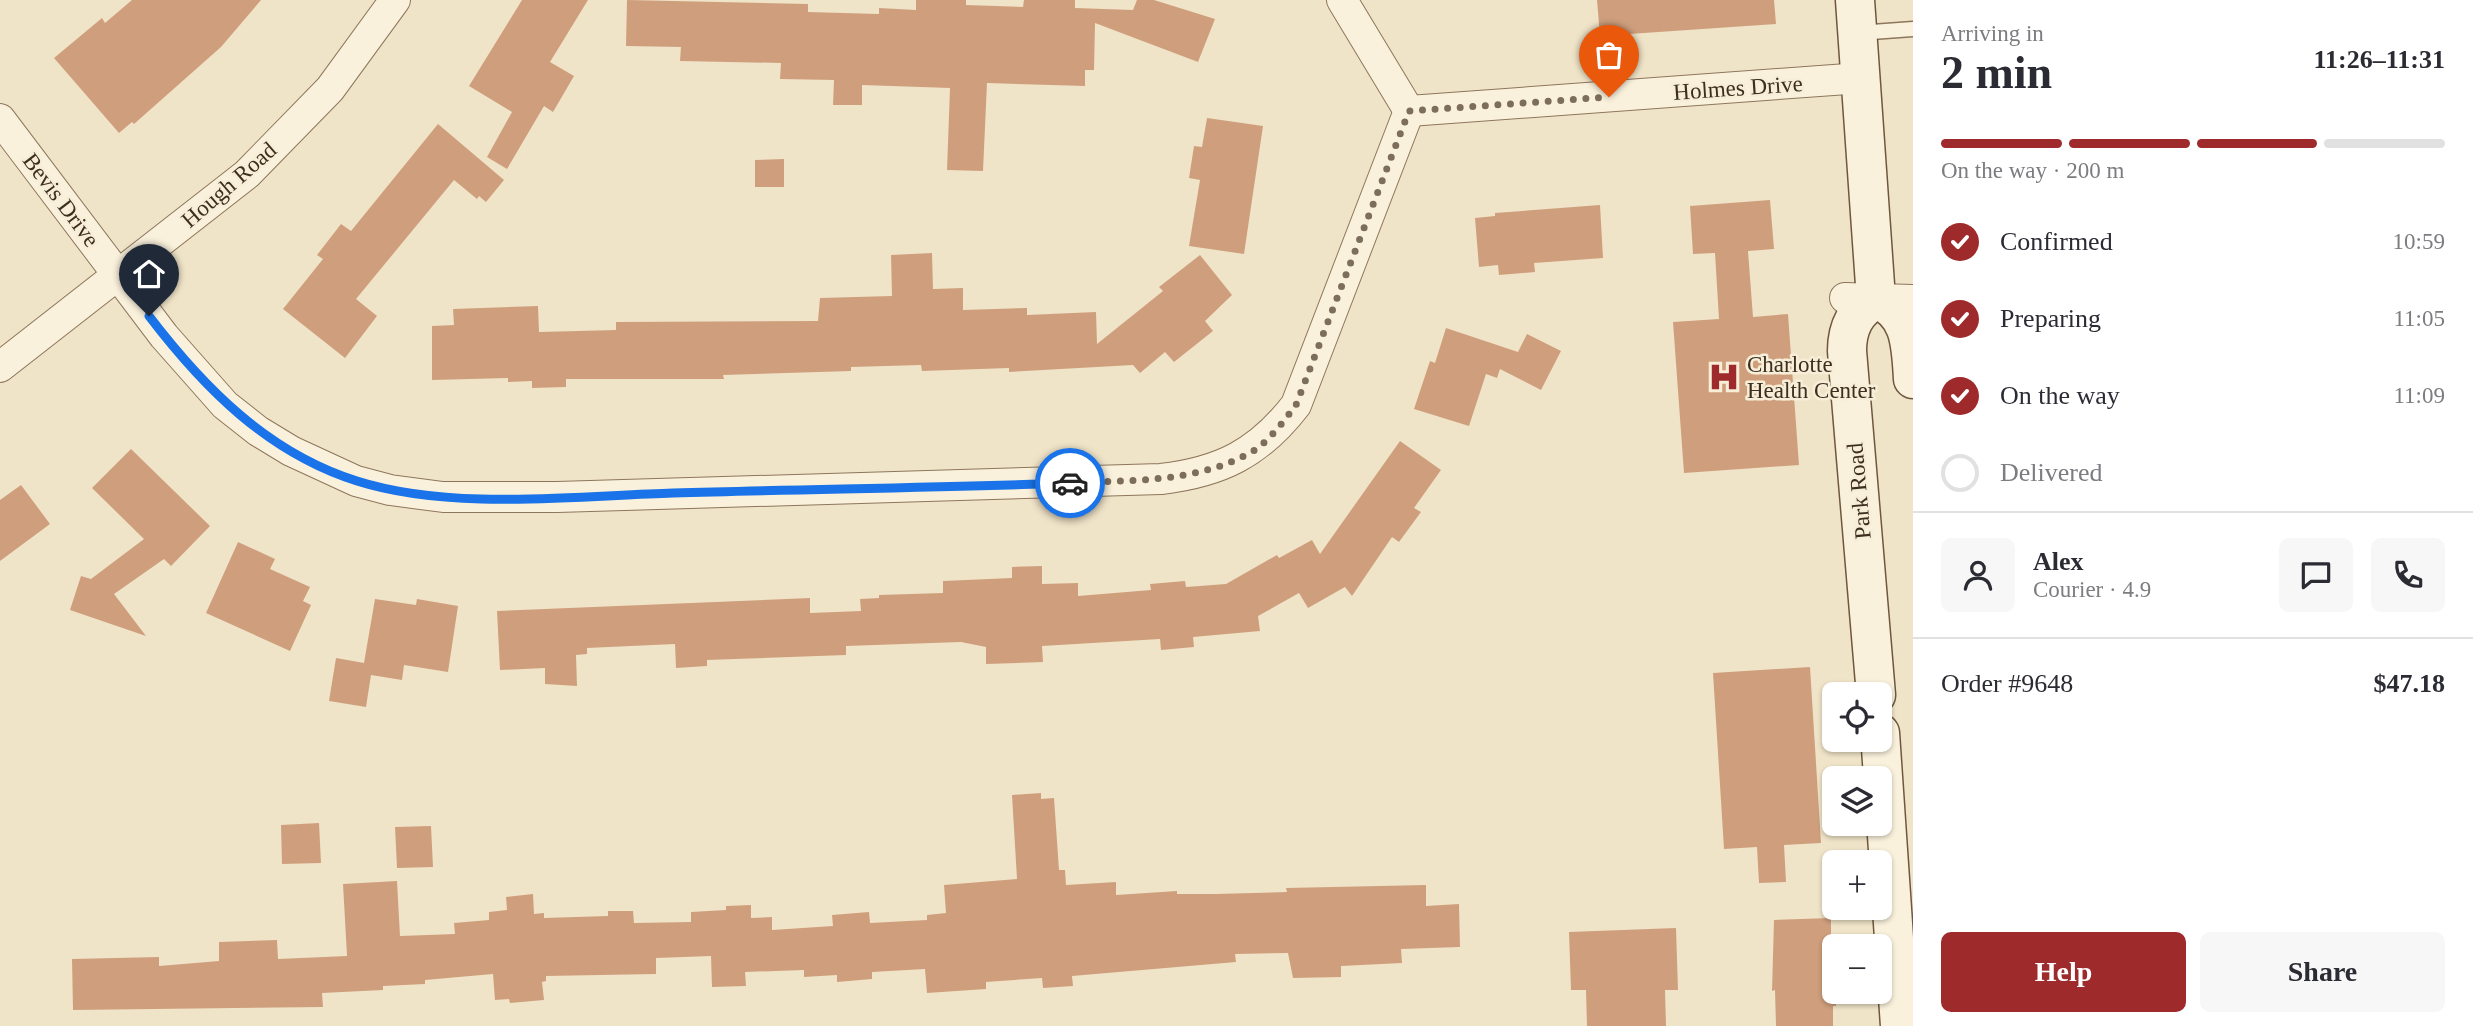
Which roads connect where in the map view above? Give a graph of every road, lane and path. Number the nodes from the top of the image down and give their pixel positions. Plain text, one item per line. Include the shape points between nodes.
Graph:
1 (395, 0) edge
2 (1342, 0) edge
3 (1856, 16) edge
4 (1913, 29) edge
5 (1861, 78) junction
6 (1409, 111) junction
7 (0, 119) edge
8 (119, 276) junction
9 (1860, 298) junction
10 (1913, 300) edge
11 (0, 367) edge
12 (1913, 379) edge
13 (1875, 682) edge
14 (1881, 752) edge
15 (1900, 1026) edge

1 - 8 street, Hough Road via 330,89 247,174
2 - 6 street
3 - 4 lane
3 - 5 main road
5 - 6 street, Holmes Drive
5 - 9 main road
6 - 8 street, Bevis Drive via 1296,405 1248,455 1173,478 557,497 443,497 390,490 323,467 258,431 216,395
7 - 8 street, Bevis Drive
8 - 11 street, Hough Road
9 - 10 street
9 - 12 main road via 1887,303 1905,323
9 - 13 main road, Park Road via 1847,351
14 - 15 main road

